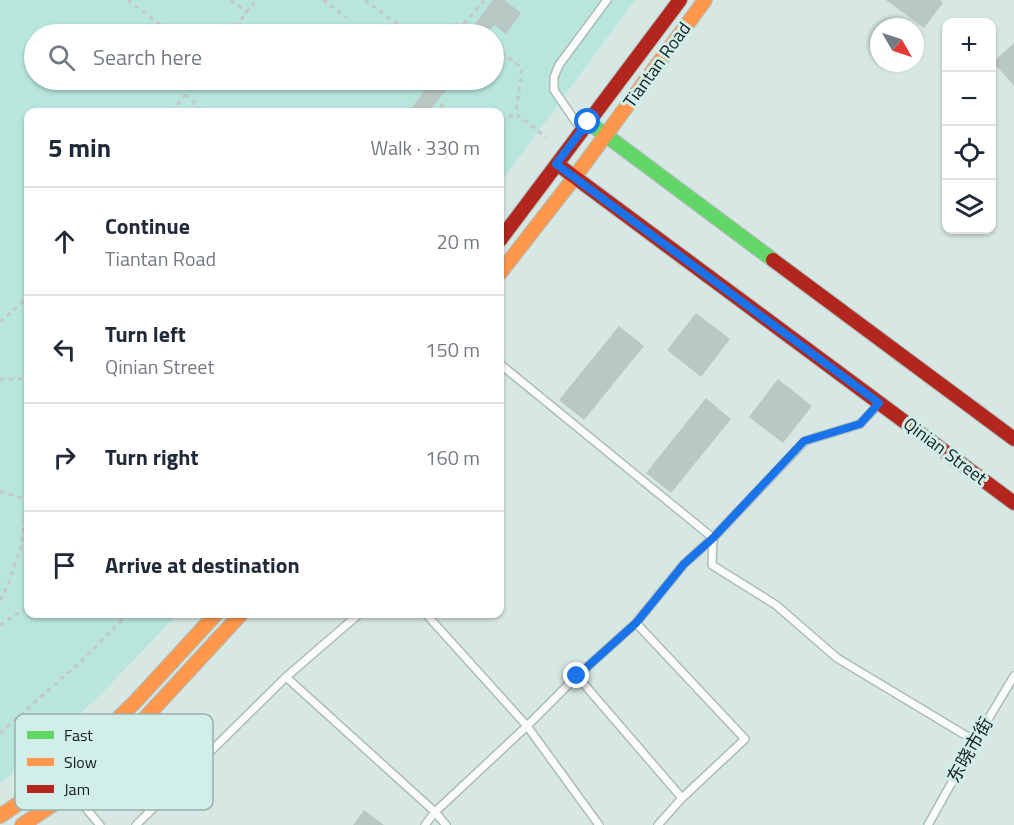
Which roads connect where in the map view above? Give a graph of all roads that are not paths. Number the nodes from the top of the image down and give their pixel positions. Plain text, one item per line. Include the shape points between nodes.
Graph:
1 (607, 0) edge
2 (680, 0) edge
3 (705, 0) edge
4 (585, 127) junction
5 (606, 135) junction
6 (556, 164) junction
7 (574, 178) junction
8 (504, 235) edge
9 (504, 268) edge
10 (504, 367) edge
11 (879, 403) junction
12 (1014, 439) edge
13 (1014, 503) edge
14 (713, 538) junction
15 (212, 618) edge
16 (237, 618) edge
17 (354, 618) edge
18 (430, 618) edge
19 (636, 623) junction
20 (577, 676) junction
21 (1014, 676) edge
22 (286, 677) junction
23 (123, 714) edge
24 (149, 714) edge
25 (528, 726) junction
26 (975, 741) junction
27 (213, 749) edge
28 (682, 798) junction
29 (15, 806) edge
30 (45, 810) edge
31 (87, 810) edge
32 (151, 810) edge
33 (435, 812) junction
34 (0, 816) edge
35 (22, 825) edge
36 (100, 825) edge
37 (136, 825) edge
38 (425, 825) edge
39 (446, 825) edge
40 (599, 825) edge
41 (658, 825) edge
42 (928, 825) edge

1 - 4 lane via 559,64 554,77 554,90
2 - 4 street, Tiantan Road
3 - 5 street, Tiantan Road
4 - 5 street
4 - 6 street, Tiantan Road
5 - 7 street, Tiantan Road
5 - 12 street
6 - 7 street, Qinian Street
6 - 8 street, Tiantan Road
7 - 9 street, Tiantan Road
7 - 11 street, Qinian Street
10 - 14 lane
11 - 13 street, Qinian Street
11 - 14 lane via 860,424 804,441
14 - 19 lane via 684,564
14 - 26 lane via 712,566 776,605 837,658
15 - 23 street
16 - 24 street
17 - 22 lane
18 - 25 lane
19 - 20 lane
19 - 28 lane via 745,739
20 - 25 lane
20 - 28 lane
21 - 26 lane, 东晓市街
22 - 27 lane
22 - 33 lane
25 - 33 lane
25 - 40 lane
26 - 42 lane, 东晓市街
28 - 41 lane
29 - 34 street
30 - 35 street
31 - 36 lane
32 - 37 lane
33 - 38 lane
33 - 39 lane

